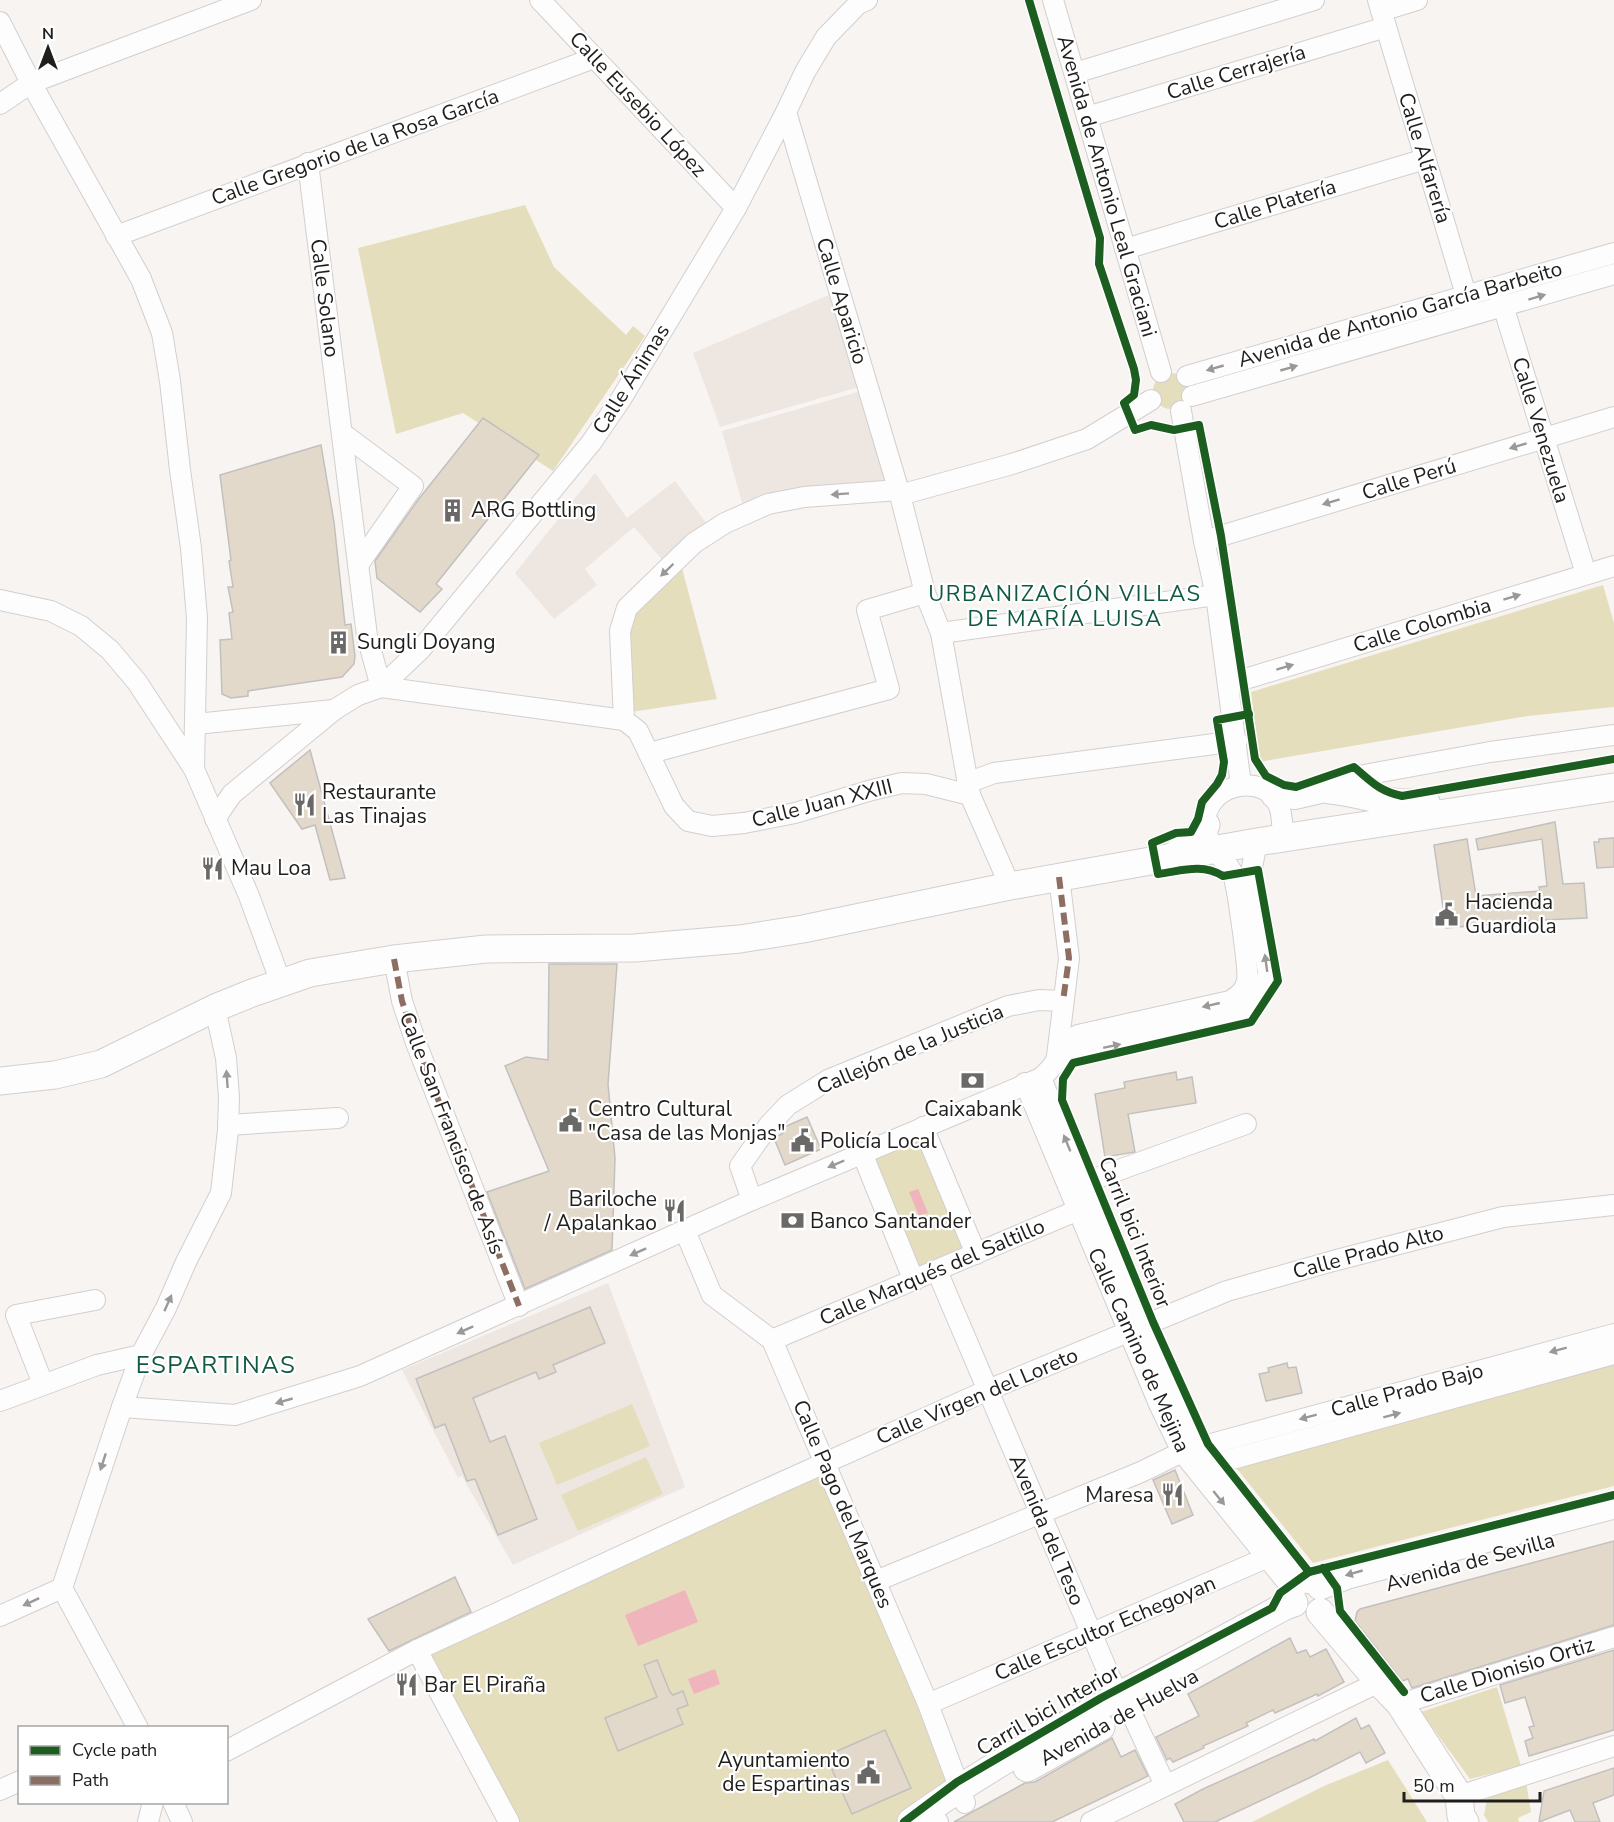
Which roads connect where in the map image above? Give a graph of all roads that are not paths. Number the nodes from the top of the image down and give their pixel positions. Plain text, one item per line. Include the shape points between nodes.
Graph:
1 (251, 0) edge
2 (540, 0) edge
3 (867, 0) edge
4 (1053, 0) edge
5 (1314, 0) edge
6 (1417, 0) edge
7 (1381, 13) edge
8 (0, 22) edge
9 (594, 58) junction
10 (1075, 73) junction
11 (31, 82) junction
12 (0, 104) edge
13 (786, 112) junction
14 (1087, 117) junction
15 (1425, 159) junction
16 (308, 163) junction
17 (736, 208) junction
18 (116, 236) junction
19 (1125, 249) junction
20 (1614, 253) edge
21 (1614, 274) edge
22 (1497, 286) junction
23 (1466, 294) junction
24 (1503, 308) junction
25 (1472, 316) junction
26 (1161, 372) junction
27 (1187, 376) junction
28 (1151, 400) junction
29 (1186, 403) junction
30 (1614, 417) edge
31 (342, 433) junction
32 (1543, 439) junction
33 (899, 492) junction
34 (1204, 541) junction
35 (358, 565) junction
36 (1614, 566) edge
37 (1586, 574) junction
38 (925, 593) junction
39 (1216, 595) junction
40 (0, 600) edge
41 (941, 633) junction
42 (1229, 684) junction
43 (381, 687) junction
44 (334, 710) junction
45 (624, 720) junction
46 (196, 724) junction
47 (1614, 735) edge
48 (1237, 741) junction
49 (650, 753) junction
50 (194, 770) junction
51 (1614, 775) edge
52 (1241, 785) junction
53 (1614, 787) edge
54 (969, 789) junction
55 (1330, 790) junction
56 (1272, 797) junction
57 (214, 819) junction
58 (1206, 825) junction
59 (1270, 840) junction
60 (1216, 851) junction
61 (1169, 859) junction
62 (1059, 877) junction
63 (1010, 886) junction
64 (394, 959) junction
65 (281, 982) junction
66 (1248, 997) junction
67 (1063, 1001) junction
68 (215, 1008) junction
69 (1056, 1062) junction
70 (0, 1081) edge
71 (1033, 1081) junction
72 (338, 1118) dead end
73 (1246, 1124) dead end
74 (228, 1125) junction
75 (923, 1127) junction
76 (862, 1153) junction
77 (1083, 1183) junction
78 (752, 1200) junction
79 (1614, 1205) edge
80 (1085, 1208) junction
81 (685, 1231) junction
82 (976, 1254) junction
83 (937, 1271) junction
84 (914, 1281) junction
85 (95, 1300) dead end
86 (519, 1306) junction
87 (1137, 1328) junction
88 (1614, 1334) edge
89 (772, 1340) junction
90 (1614, 1354) edge
91 (141, 1355) junction
92 (43, 1384) junction
93 (988, 1390) junction
94 (0, 1401) edge
95 (122, 1407) junction
96 (1191, 1449) junction
97 (825, 1462) junction
98 (1214, 1464) junction
99 (1614, 1505) edge
100 (1039, 1514) junction
101 (1614, 1524) edge
102 (1273, 1553) junction
103 (876, 1581) junction
104 (62, 1588) junction
105 (1309, 1599) junction
106 (0, 1616) edge
107 (1092, 1634) junction
108 (1614, 1637) edge
109 (417, 1650) junction
110 (1379, 1682) junction
111 (1124, 1703) junction
112 (928, 1704) junction
113 (1400, 1704) junction
114 (134, 1726) edge
115 (1614, 1746) edge
116 (228, 1750) edge
117 (18, 1782) edge
118 (1165, 1785) junction
119 (0, 1790) edge
120 (962, 1795) junction
121 (153, 1804) edge
122 (1459, 1814) edge
123 (500, 1819) edge
124 (148, 1822) edge
125 (930, 1822) edge
126 (1091, 1822) edge

1 - 11 street
2 - 9 street, Calle Eusebio López
3 - 13 street, Calle Ánimas via 858,4 826,37
4 - 10 street, Avenida de Antonio Leal Graciani
5 - 10 street
6 - 7 street, Calle Cerrajería
7 - 14 street, Calle Cerrajería
7 - 15 street, Calle Alfarería
8 - 11 street
9 - 16 street, Calle Gregorio de la Rosa García
9 - 17 street, Calle Eusebio López
10 - 14 street, Avenida de Antonio Leal Graciani
11 - 12 street
11 - 18 street
13 - 17 street, Calle Ánimas
13 - 33 street, Calle Aparicio
14 - 19 street, Avenida de Antonio Leal Graciani
15 - 19 street, Calle Platería
15 - 23 street, Calle Alfarería
16 - 18 street, Calle Gregorio de la Rosa García
16 - 31 street, Calle Solano
17 - 43 street, Calle Ánimas via 591,443 421,649
18 - 46 street via 141,279 162,333 170,381 197,618
19 - 26 street, Avenida de Antonio Leal Graciani
20 - 22 street, Avenida de Antonio García Barbeito
24 -> 21 street, Avenida de Antonio García Barbeito
22 - 23 street, Avenida de Antonio García Barbeito
22 - 24 street, Calle Venezuela
23 - 25 street, Calle Alfarería
23 -> 27 street, Avenida de Antonio García Barbeito
24 - 25 street, Avenida de Antonio García Barbeito
24 - 32 street, Calle Venezuela
29 -> 25 street, Avenida de Antonio García Barbeito
26 - 27 street via 1174,370
26 - 28 street via 1150,386
27 - 29 street via 1191,384
28 - 29 street via 1157,408 1170,413
28 - 33 street via 1087,439 1012,464
29 - 34 street
30 - 32 street, Calle Perú
31 - 35 street, Calle Solano
31 - 35 street via 413,486
32 -> 34 street, Calle Perú
32 - 37 street, Calle Venezuela
33 - 38 street, Calle Aparicio
33 -> 45 street via 804,497 768,504 693,543 627,608 620,631
34 - 39 street
35 - 43 street, Calle Solano via 367,636
36 - 37 street, Calle Colombia
42 -> 37 street, Calle Colombia
38 - 41 street, Calle Aparicio
38 - 49 street via 867,610 889,688
39 - 41 street
39 - 42 street
40 - 50 street via 51,611 81,626 110,651 137,682
41 - 54 street, Calle Aparicio
42 - 48 street
43 - 44 street, Calle Ánimas
43 - 45 street
44 - 46 street, Calle Ánimas
44 - 57 street, Calle Ánimas via 232,794
45 - 49 street, Calle Juan XXIII via 638,731
46 - 50 street
47 - 55 street via 1364,775
48 - 52 street
48 - 54 street via 994,773
49 - 54 street, Calle Juan XXIII via 674,806 688,821 712,826 795,813 902,783
50 - 57 street
51 - 55 main road via 1409,805
52 - 56 street via 1263,790
52 - 58 street via 1229,788 1210,804
53 - 59 main road
54 - 63 street
55 - 56 street via 1295,799
56 - 59 street via 1279,806
57 - 65 street via 249,896
58 - 60 street
58 - 61 main road via 1184,850
59 - 60 main road
66 -> 59 street via 1265,987 1268,972 1251,872
60 - 61 main road
60 - 66 street via 1233,874 1248,965
61 - 62 main road
62 - 63 main road
62 - 67 street via 1069,958
63 - 64 main road via 740,939 635,948 486,949
64 - 65 main road via 310,973
64 - 86 street, Calle San Francisco de Asís via 416,1043
65 - 68 main road
66 - 69 street via 1077,1035 1064,1045
67 - 69 street
67 - 78 street, Callejón de la Justicia via 1039,1000 1008,1006 828,1080 789,1105 769,1125 740,1166
68 - 70 main road via 101,1064 56,1075
74 -> 68 street via 226,1058
69 - 71 street
71 - 75 street
77 -> 71 street, Calle Camino de Mejina
71 - 80 street, Calle Camino de Mejina
72 - 74 street
73 - 77 street
91 -> 74 street via 221,1193
75 - 76 street
75 - 82 street
76 -> 78 street
76 - 84 street
77 - 80 street, Calle Camino de Mejina
78 - 81 street
79 - 87 street, Calle Prado Alto via 1491,1220 1227,1291
80 - 82 street, Calle Marqués del Saltillo
80 - 87 street, Calle Camino de Mejina
81 -> 86 street
81 - 89 street, Calle Pago del Marques via 712,1294
82 - 83 street, Calle Marqués del Saltillo
83 - 84 street, Calle Marqués del Saltillo
83 - 93 street, Avenida del Teso
84 - 89 street, Calle Marqués del Saltillo
85 - 92 street via 16,1315
86 -> 95 street via 360,1376 235,1415
87 - 93 street, Calle Virgen del Loreto
87 - 96 street, Calle Camino de Mejina via 1159,1404
88 -> 96 street, Calle Prado Bajo
89 - 97 street, Calle Pago del Marques
98 -> 90 street, Calle Prado Bajo
91 - 92 street
91 - 95 street
92 - 94 street
93 - 97 street, Calle Virgen del Loreto
93 - 100 street, Avenida del Teso
95 -> 104 street
96 - 98 street, Calle Camino de Mejina
96 - 100 street, Calle Prado Bajo
96 -> 102 street, Calle Camino de Mejina
97 - 103 street, Calle Pago del Marques
97 - 109 street, Calle Virgen del Loreto
98 - 102 street, Calle Camino de Mejina
99 -> 105 main road, Avenida de Sevilla via 1348,1575
100 - 103 street, Calle Prado Bajo
100 - 107 street, Avenida del Teso
101 - 105 main road, Avenida de Sevilla
102 - 105 street, Calle Camino de Mejina
102 - 107 street, Calle Escultor Echegoyan
103 - 112 street, Calle Pago del Marques
104 -> 106 street
104 - 114 street
105 - 110 main road, Calle Camino de Mejina
105 - 111 main road, Avenida de Huelva
107 - 111 street, Avenida del Teso
107 - 112 street, Calle Escultor Echegoyan
108 - 113 street, Calle Dionisio Ortiz
109 - 116 street, Calle Virgen del Loreto
109 - 123 street
110 - 113 main road, Calle Camino de Mejina
110 - 118 street
111 - 118 street, Avenida del Teso
111 - 120 main road, Avenida de Huelva
112 - 120 street, Calle Pago del Marques
113 - 122 main road, Calle Camino de Mejina
115 - 122 street
117 - 119 street
118 - 126 street
120 - 125 main road, Avenida de Huelva
121 - 124 street

